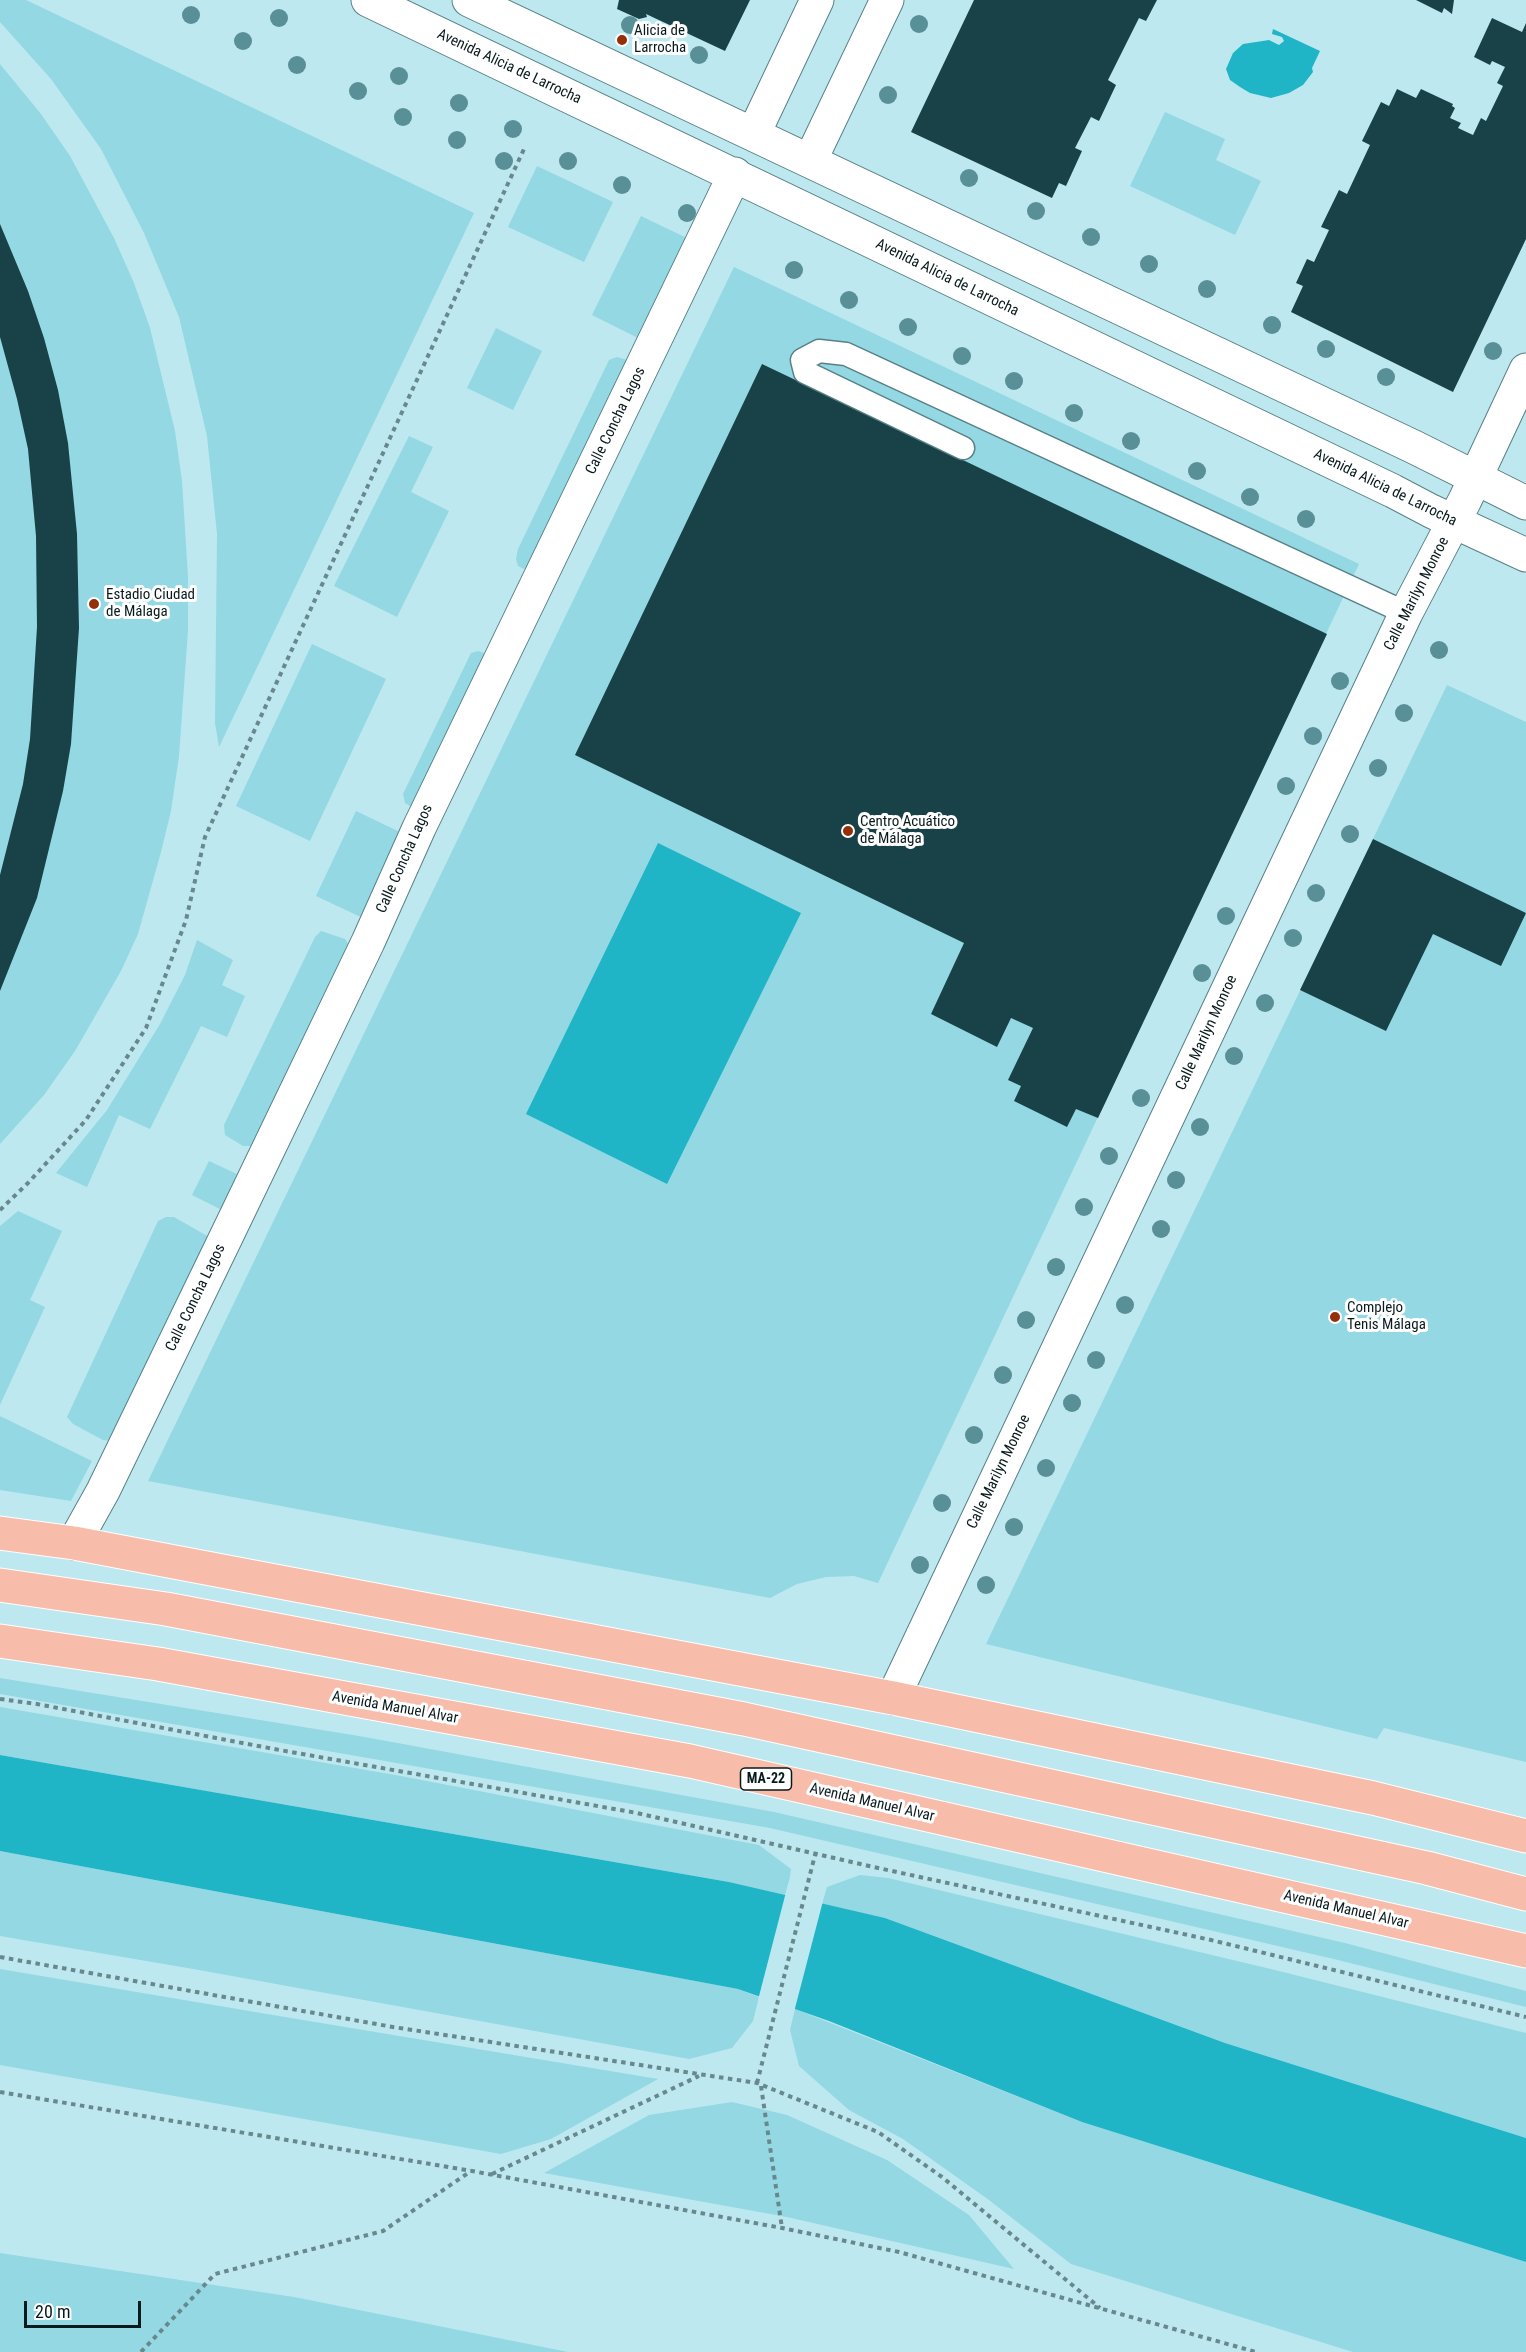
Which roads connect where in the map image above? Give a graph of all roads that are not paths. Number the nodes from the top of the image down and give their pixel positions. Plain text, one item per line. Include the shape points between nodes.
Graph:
1 (368, 0) edge
2 (469, 0) edge
3 (817, 0) edge
4 (887, 0) edge
5 (754, 133) junction
6 (810, 161) junction
7 (735, 174) junction
8 (1526, 370) edge
9 (963, 448) dead end
10 (1476, 477) junction
11 (1526, 503) edge
12 (1454, 522) junction
13 (1526, 555) edge
14 (1406, 613) junction
15 (0, 1533) edge
16 (74, 1543) junction
17 (0, 1584) edge
18 (0, 1641) edge
19 (893, 1698) junction
20 (1526, 1836) edge
21 (1526, 1894) edge
22 (1526, 1951) edge

1 - 7 street, Avenida Alicia de Larrocha
2 - 5 street
3 - 5 street
4 - 6 street
5 - 6 street
6 - 10 street
7 - 12 street, Avenida Alicia de Larrocha
7 - 16 street, Calle Concha Lagos via 483,693 228,1233
8 - 10 street, Calle Marilyn Monroe
9 - 14 lane via 805,372 802,360 819,351 846,354
10 - 11 street
10 - 12 street, Calle Marilyn Monroe
12 - 13 street, Avenida Alicia de Larrocha
12 - 14 street, Calle Marilyn Monroe
14 - 19 street, Calle Marilyn Monroe
15 - 16 main road
16 - 19 main road
17 - 21 main road via 166,1609 744,1719 1427,1868
18 - 22 main road, Avenida Manuel Alvar / MA-22 via 158,1665 690,1761
19 - 20 main road via 1373,1798

